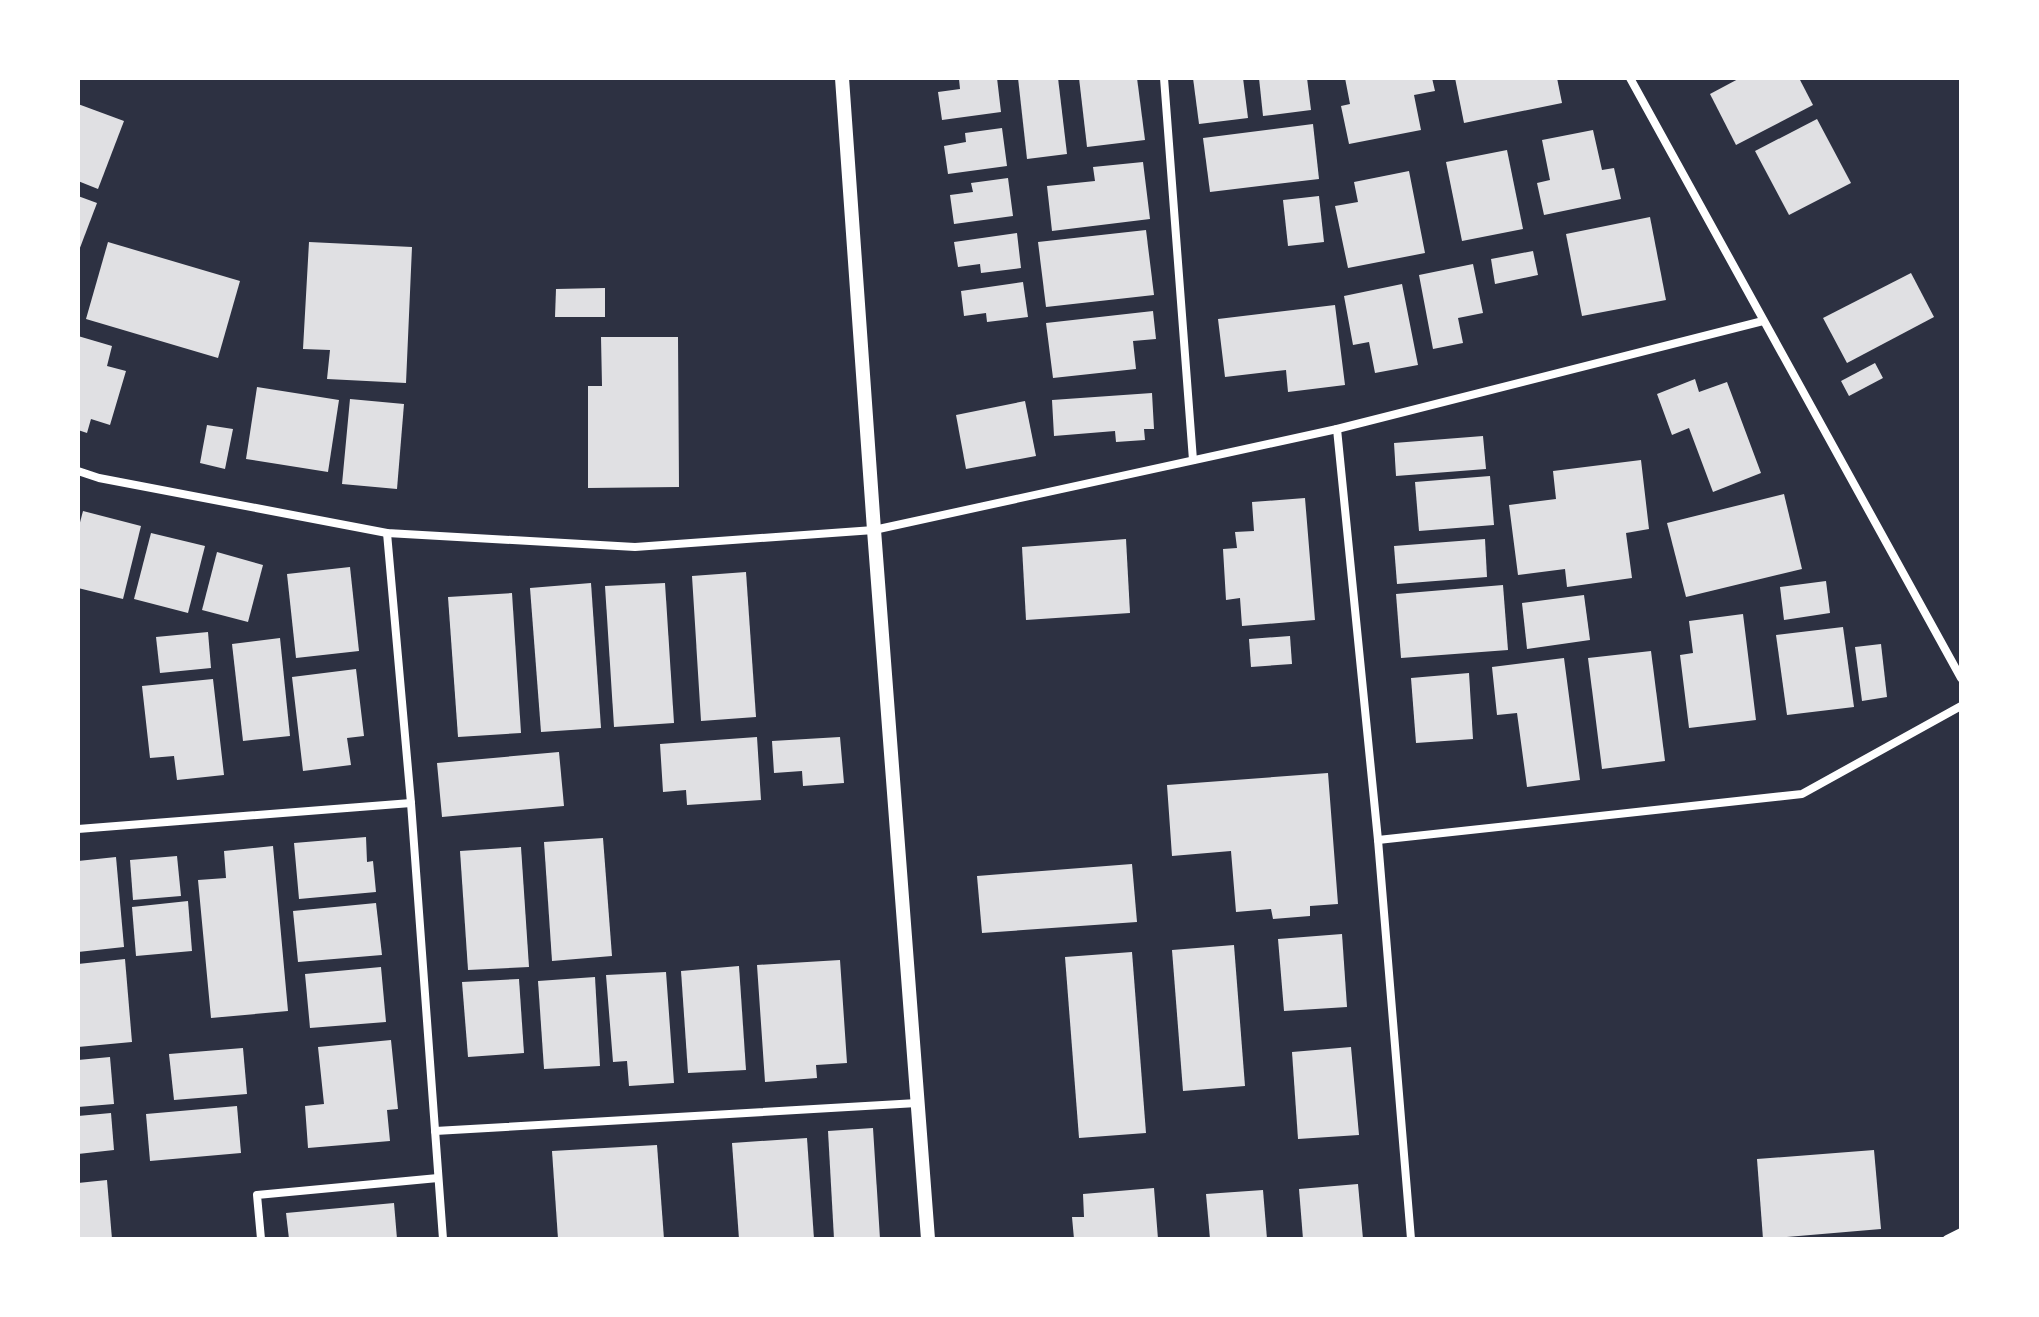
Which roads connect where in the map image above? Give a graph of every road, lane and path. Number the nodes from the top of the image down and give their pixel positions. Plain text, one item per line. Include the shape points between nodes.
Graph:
1 (842, 78) edge
2 (1164, 78) edge
3 (1630, 78) edge
4 (1763, 321) junction
5 (1337, 429) junction
6 (1193, 460) junction
7 (78, 471) edge
8 (874, 530) junction
9 (387, 533) junction
10 (1961, 678) edge
11 (1961, 706) edge
12 (411, 803) junction
13 (78, 829) edge
14 (1378, 840) junction
15 (917, 1103) junction
16 (435, 1131) junction
17 (438, 1178) junction
18 (1961, 1232) edge
19 (261, 1239) edge
20 (443, 1239) edge
21 (928, 1239) edge
22 (1411, 1239) edge
23 (1947, 1239) edge

1 - 8 street
2 - 6 street
3 - 4 street
4 - 5 street
4 - 10 street
5 - 6 street
5 - 14 street
6 - 8 street
7 - 9 street
8 - 9 street via 635,547
8 - 15 street
9 - 12 street
11 - 14 street via 1802,794
12 - 13 street
12 - 16 street
14 - 22 street
15 - 16 street
15 - 21 street
16 - 17 street
17 - 19 street via 257,1195
17 - 20 street
18 - 23 street

